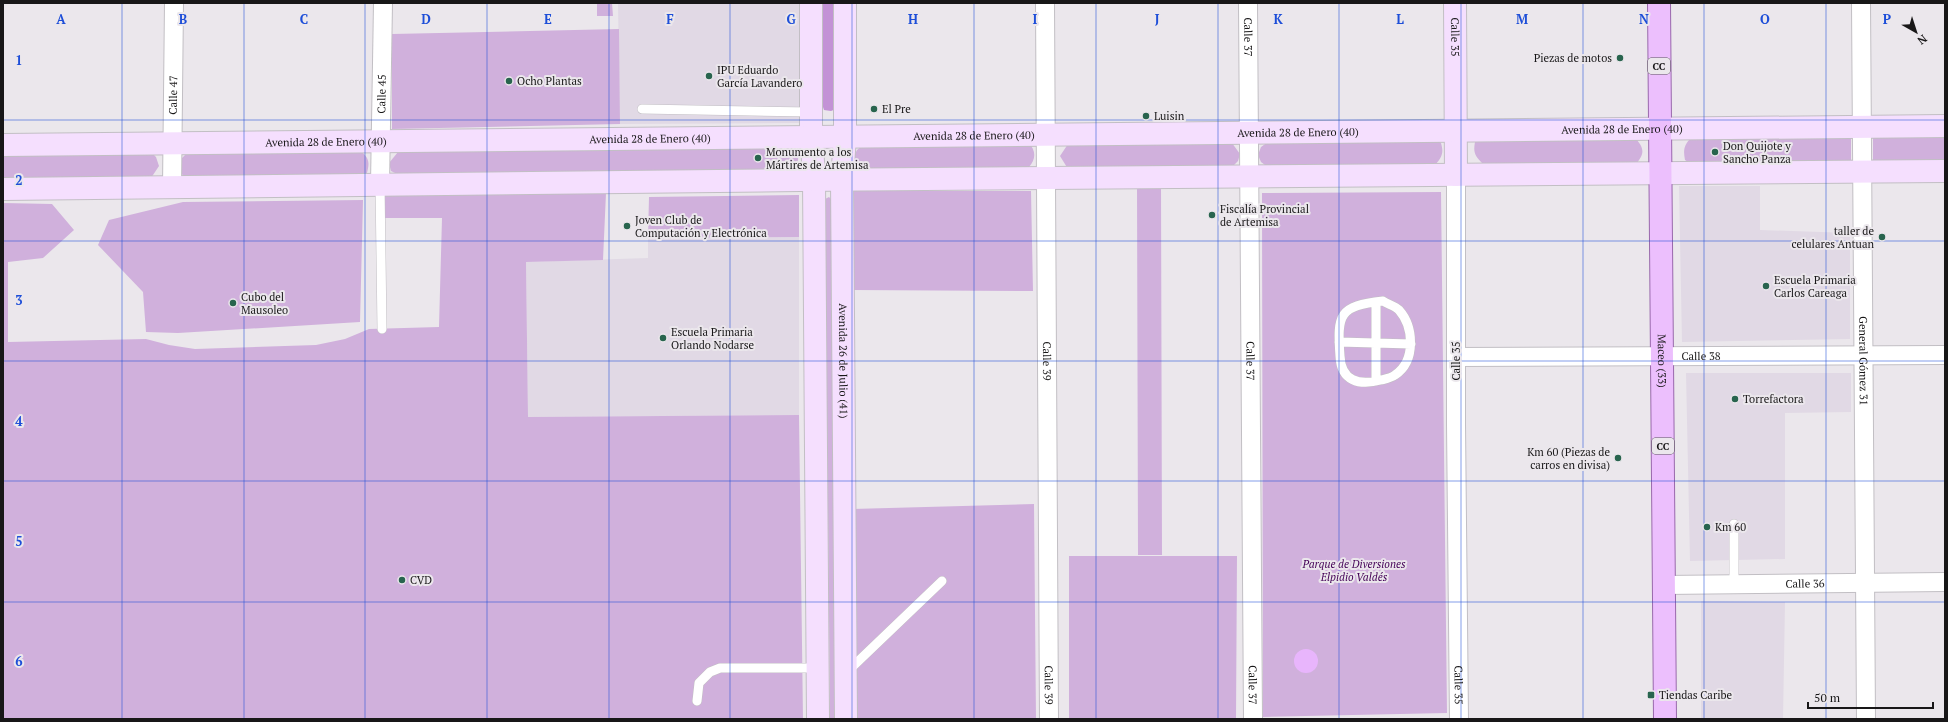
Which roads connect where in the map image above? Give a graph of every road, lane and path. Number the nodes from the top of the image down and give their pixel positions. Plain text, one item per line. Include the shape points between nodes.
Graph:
1 (174, 3) edge
2 (383, 3) edge
3 (811, 3) edge
4 (844, 3) edge
5 (1045, 3) edge
6 (1248, 3) edge
7 (1455, 3) edge
8 (1659, 3) edge
9 (1861, 3) edge
10 (642, 109) dead end
11 (811, 112) junction
12 (1945, 126) edge
13 (1862, 127) junction
14 (1659, 129) junction
15 (1455, 131) junction
16 (1249, 133) junction
17 (1046, 135) junction
18 (845, 137) junction
19 (811, 138) junction
20 (380, 141) junction
21 (172, 143) junction
22 (3, 145) edge
23 (1945, 171) edge
24 (1862, 172) junction
25 (1660, 174) junction
26 (1456, 175) junction
27 (1249, 177) junction
28 (1046, 178) junction
29 (814, 180) junction
30 (842, 180) junction
31 (380, 184) junction
32 (172, 187) junction
33 (3, 189) edge
34 (1376, 302) junction
35 (382, 328) dead end
36 (1339, 342) junction
37 (1376, 344) junction
38 (1412, 344) junction
39 (1662, 355) junction
40 (1863, 355) junction
41 (1945, 355) edge
42 (1456, 357) junction
43 (1376, 381) junction
44 (1734, 524) dead end
45 (942, 581) dead end
46 (1945, 582) edge
47 (1866, 583) junction
48 (1664, 584) junction
49 (1734, 584) junction
50 (817, 668) junction
51 (846, 674) junction
52 (697, 701) dead end
53 (818, 719) edge
54 (846, 719) edge
55 (1049, 719) edge
56 (1253, 719) edge
57 (1459, 719) edge
58 (1665, 719) edge
59 (1866, 719) edge

1 - 21 street, Calle 47
2 - 20 street, Calle 45
3 - 11 main road
4 - 18 main road, Avenida 26 de Julio (41)
5 - 17 street, Calle 39
6 - 16 street, Calle 37
7 - 15 main road, Calle 35
8 - 14 main road, Maceo (33) / CC
9 - 13 street, General Gómez 31
10 - 11 lane
11 - 19 main road
12 - 13 main road, Avenida 28 de Enero (40)
13 - 14 main road, Avenida 28 de Enero (40)
13 - 24 street, General Gómez 31
14 - 15 main road, Avenida 28 de Enero (40)
14 - 25 main road, Maceo (33) / CC
15 - 16 main road, Avenida 28 de Enero (40)
15 - 26 main road, Calle 35
16 - 17 main road, Avenida 28 de Enero (40)
16 - 27 street, Calle 37
17 - 18 main road, Avenida 28 de Enero (40)
17 - 28 street, Calle 39
18 - 19 main road, Avenida 28 de Enero (40)
18 - 30 main road, Avenida 26 de Julio (41)
19 - 20 main road, Avenida 28 de Enero (40)
19 - 29 main road
20 - 21 main road, Avenida 28 de Enero (40)
20 - 31 street, Calle 45
21 - 22 main road, Avenida 28 de Enero (40)
21 - 32 street, Calle 47
23 - 24 main road
24 - 25 main road
24 - 40 street, General Gómez 31
25 - 26 main road
25 - 39 main road, Maceo (33) / CC
26 - 27 main road
26 - 42 street, Calle 35
27 - 28 main road
27 - 56 street, Calle 37
28 - 30 main road
28 - 55 street, Calle 39
29 - 30 main road
29 - 31 main road
29 - 50 main road
30 - 51 main road, Avenida 26 de Julio (41)
31 - 32 main road
31 - 35 lane
32 - 33 main road
34 - 36 lane via 1362,303 1347,310 1339,323
34 - 37 lane
34 - 38 lane via 1383,301 1398,309 1409,325
36 - 37 lane
36 - 43 lane via 1340,364 1345,375 1357,383
37 - 38 lane
37 - 43 lane
38 - 43 lane via 1404,367 1395,376
39 - 40 street, Calle 38
39 - 42 street, Calle 38
39 - 48 main road, Maceo (33) / CC
40 - 41 street, Calle 38
40 - 47 street, General Gómez 31
42 - 57 street, Calle 35
44 - 49 lane
45 - 51 lane
46 - 47 street, Calle 36
47 - 49 street, Calle 36
47 - 59 street, General Gómez 31
48 - 49 street, Calle 36
48 - 58 main road, Maceo (33) / CC
50 - 52 lane via 720,668 710,672 699,683
50 - 53 main road
51 - 54 main road, Avenida 26 de Julio (41)

